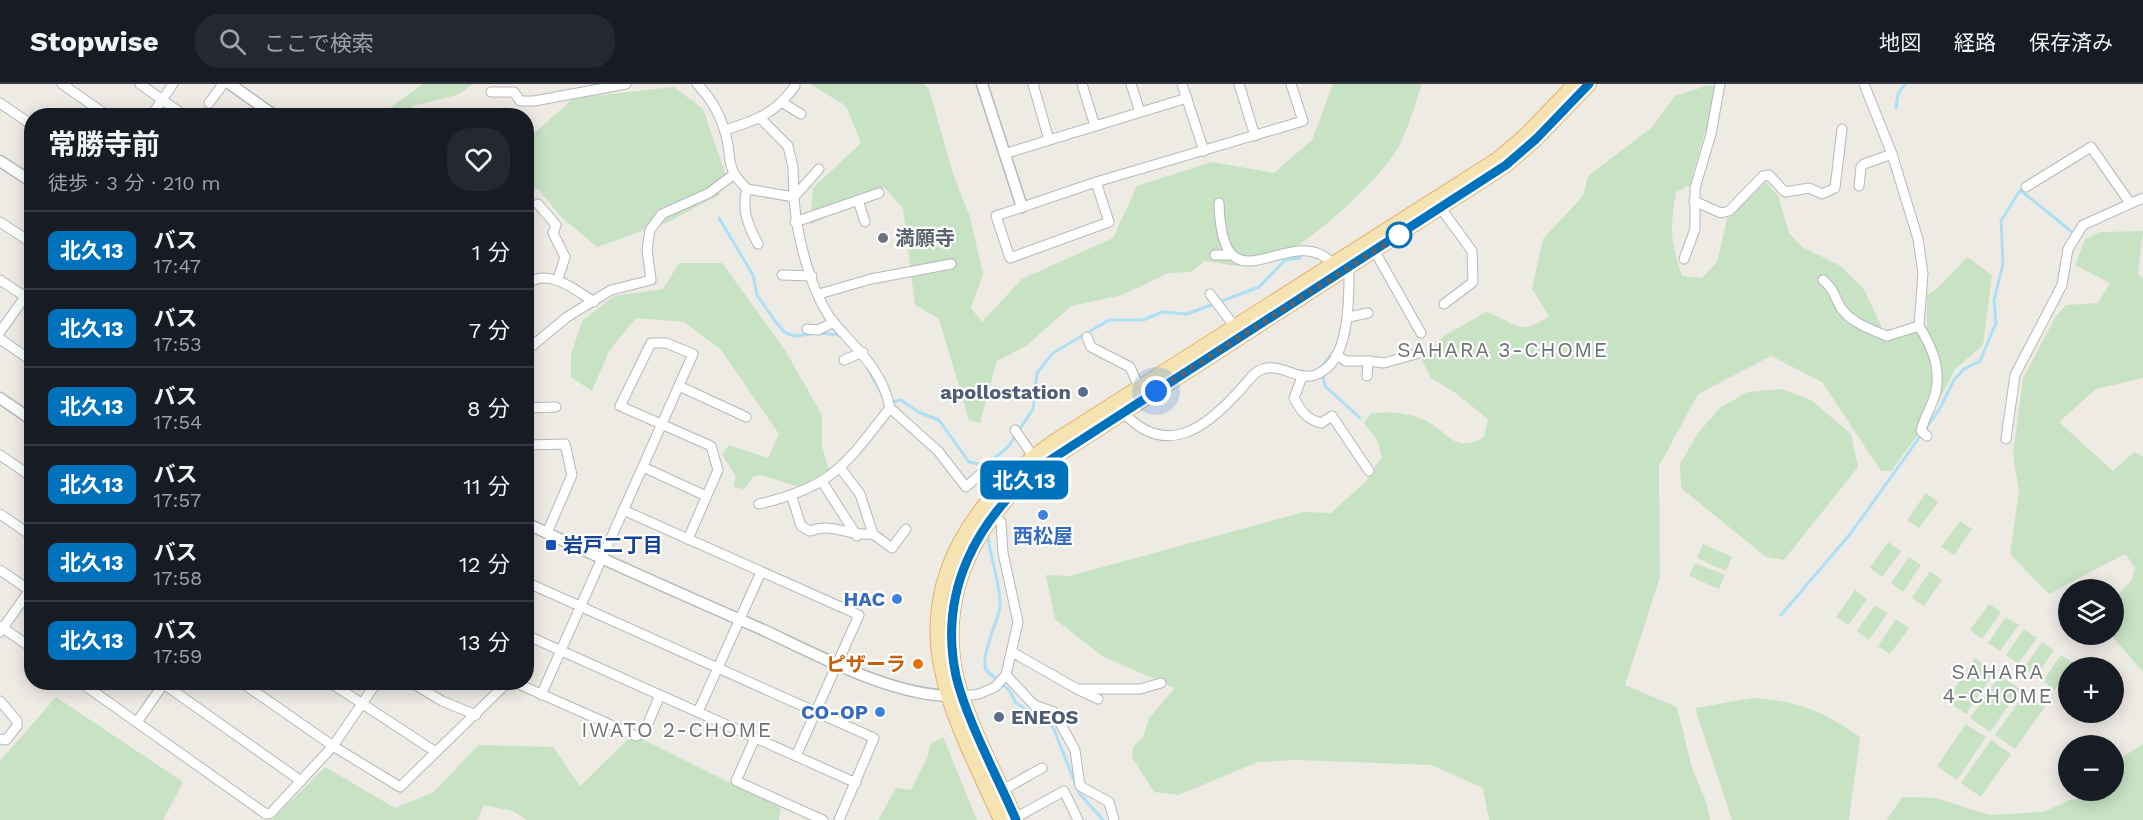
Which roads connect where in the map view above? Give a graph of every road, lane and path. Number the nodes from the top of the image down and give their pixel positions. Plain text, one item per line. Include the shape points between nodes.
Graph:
1 (62, 84) edge
2 (140, 84) edge
3 (173, 84) edge
4 (626, 84) edge
5 (698, 84) edge
6 (982, 84) edge
7 (1033, 84) edge
8 (1082, 84) edge
9 (1131, 84) edge
10 (1182, 84) edge
11 (1239, 84) edge
12 (1291, 84) edge
13 (1575, 84) edge
14 (1589, 84) edge
15 (1720, 84) edge
16 (1864, 84) edge
17 (230, 85) edge
18 (795, 86) dead end
19 (491, 92) dead end
20 (1186, 98) junction
21 (162, 100) junction
22 (0, 103) edge
23 (209, 103) dead end
24 (783, 103) junction
25 (96, 108) edge
26 (156, 108) edge
27 (174, 108) edge
28 (263, 108) edge
29 (1140, 112) junction
30 (801, 114) dead end
31 (760, 118) junction
32 (24, 120) edge
33 (1095, 126) junction
34 (1842, 129) dead end
35 (725, 130) junction
36 (1255, 136) junction
37 (1049, 140) junction
38 (1204, 151) junction
39 (1004, 154) junction
40 (1892, 154) junction
41 (0, 161) edge
42 (819, 169) dead end
43 (733, 175) junction
44 (24, 178) edge
45 (1096, 182) junction
46 (1859, 186) dead end
47 (2026, 186) dead end
48 (747, 189) junction
49 (879, 193) dead end
50 (794, 197) junction
51 (2143, 198) edge
52 (858, 200) junction
53 (1694, 201) junction
54 (1219, 203) dead end
55 (538, 204) dead end
56 (1437, 204) junction
57 (2130, 204) junction
58 (1022, 207) junction
59 (872, 209) dead end
60 (0, 222) edge
61 (795, 222) junction
62 (24, 238) edge
63 (758, 244) dead end
64 (1374, 250) junction
65 (1215, 255) dead end
66 (1229, 255) junction
67 (1684, 259) dead end
68 (951, 264) dead end
69 (1333, 264) junction
70 (1349, 266) junction
71 (782, 275) dead end
72 (812, 276) junction
73 (558, 279) junction
74 (0, 280) edge
75 (534, 280) edge
76 (1823, 280) dead end
77 (819, 294) junction
78 (1210, 294) dead end
79 (24, 296) edge
80 (594, 302) junction
81 (24, 304) edge
82 (1444, 304) dead end
83 (1368, 314) dead end
84 (1349, 316) junction
85 (834, 322) junction
86 (1919, 326) junction
87 (1235, 327) junction
88 (807, 329) dead end
89 (0, 332) edge
90 (1421, 333) dead end
91 (1087, 337) dead end
92 (0, 339) edge
93 (534, 344) edge
94 (863, 352) junction
95 (1419, 353) dead end
96 (1335, 355) junction
97 (24, 356) edge
98 (844, 360) dead end
99 (1368, 361) junction
100 (1367, 376) dead end
101 (1302, 377) junction
102 (679, 386) junction
103 (1139, 387) junction
104 (0, 398) edge
105 (556, 407) dead end
106 (534, 408) edge
107 (890, 408) junction
108 (1123, 412) junction
109 (24, 414) edge
110 (746, 417) dead end
111 (662, 423) junction
112 (1015, 430) dead end
113 (1928, 436) dead end
114 (2006, 439) dead end
115 (534, 445) edge
116 (0, 455) edge
117 (1033, 456) junction
118 (643, 467) junction
119 (841, 469) junction
120 (1369, 471) dead end
121 (24, 472) edge
122 (823, 483) junction
123 (1011, 484) junction
124 (706, 496) junction
125 (792, 497) junction
126 (759, 504) dead end
127 (623, 510) junction
128 (0, 514) edge
129 (993, 514) junction
130 (534, 527) edge
131 (906, 529) dead end
132 (24, 530) edge
133 (547, 533) junction
134 (873, 534) junction
135 (857, 536) junction
136 (687, 539) junction
137 (602, 558) junction
138 (0, 570) edge
139 (761, 572) junction
140 (24, 585) edge
141 (534, 585) edge
142 (24, 599) edge
143 (581, 606) junction
144 (741, 620) junction
145 (1, 629) edge
146 (534, 638) edge
147 (24, 643) edge
148 (561, 650) junction
149 (1012, 652) junction
150 (837, 663) junction
151 (718, 668) junction
152 (1006, 675) junction
153 (1161, 683) dead end
154 (1077, 689) junction
155 (91, 690) edge
156 (158, 690) edge
157 (173, 690) edge
158 (252, 690) edge
159 (340, 690) edge
160 (372, 690) edge
161 (424, 690) edge
162 (500, 690) edge
163 (531, 690) edge
164 (541, 695) junction
165 (660, 695) junction
166 (949, 696) junction
167 (963, 696) junction
168 (1098, 699) dead end
169 (0, 701) edge
170 (362, 705) junction
171 (698, 712) junction
172 (815, 712) junction
173 (476, 715) junction
174 (137, 722) junction
175 (755, 738) junction
176 (0, 739) edge
177 (333, 746) junction
178 (436, 752) junction
179 (795, 756) junction
180 (1042, 768) dead end
181 (301, 781) junction
182 (856, 783) junction
183 (1003, 790) junction
184 (805, 816) edge
185 (1016, 819) edge
186 (823, 820) edge
187 (839, 820) edge
188 (1001, 820) edge
189 (1078, 820) edge
190 (1114, 820) edge

1 - 25 street
2 - 21 street
3 - 21 street
4 - 19 street via 534,101 520,101 514,92
5 - 35 street via 708,95
6 - 39 street
7 - 37 street
8 - 33 street
9 - 29 street
10 - 20 street
11 - 36 street
12 - 36 street via 1303,121
13 - 56 main road via 1508,152
14 - 56 main road via 1516,158
15 - 53 street
16 - 40 street
17 - 23 street
17 - 28 street
18 - 24 street
20 - 29 street
20 - 38 street
21 - 26 street
21 - 27 street
22 - 32 street
24 - 30 street
24 - 31 street
29 - 33 street
31 - 35 street
31 - 50 street via 788,146
33 - 37 street
34 - 53 street via 1835,188 1822,194 1809,188 1785,192 1769,175 1763,176 1729,211 1721,213
35 - 43 street
36 - 38 street
37 - 39 street
38 - 45 street
39 - 58 street
40 - 46 street via 1864,164
40 - 86 street via 1918,239 1923,273
41 - 44 street
42 - 50 street
43 - 48 street
43 - 80 street via 709,193 662,214 650,230 647,250 651,280 611,290
45 - 58 street
45 - 58 street via 1109,222 1010,258 996,216
47 - 57 street via 2091,147
48 - 50 street
48 - 63 street via 744,201
49 - 52 street
50 - 61 street
51 - 57 street
52 - 59 street via 864,217
52 - 61 street
53 - 67 street via 1695,229
54 - 66 street via 1220,234
55 - 73 street via 556,225 553,233 565,257
56 - 64 main road
56 - 69 main road
56 - 82 street via 1472,251 1473,282
57 - 114 street via 2083,225 2068,249 2062,285 2015,375
60 - 62 street
61 - 72 street
64 - 70 main road
64 - 90 street
65 - 66 street
66 - 69 street via 1245,262 1303,250 1325,255
68 - 77 street via 880,277
69 - 87 main road
70 - 84 street
70 - 108 main road
71 - 72 street
72 - 77 street
73 - 75 street
73 - 80 street
74 - 79 street
76 - 86 street via 1833,288 1841,309 1871,330 1887,336
77 - 85 street
78 - 87 street
80 - 93 street via 567,316
81 - 89 street
83 - 84 street
84 - 96 street
85 - 88 street via 818,330
85 - 94 street
86 - 113 street via 1935,352 1935,395 1920,431
87 - 103 main road
91 - 103 street via 1091,347 1130,367
92 - 97 street
94 - 98 street
94 - 107 street via 888,396
95 - 99 street via 1384,363
96 - 99 street via 1346,361
96 - 101 street via 1328,367
99 - 100 street
101 - 108 street via 1274,367 1257,371 1213,420 1174,436 1157,437
101 - 120 street via 1294,398 1300,410 1309,420 1321,423 1332,416
102 - 110 street
102 - 111 street
102 - 111 street via 693,354 666,343 651,343 620,406
103 - 117 main road
104 - 109 street
105 - 106 street
107 - 119 street
107 - 123 street via 938,451 966,488 989,466
108 - 123 main road
111 - 118 street
111 - 124 street via 711,446 718,470
112 - 117 street
115 - 133 street via 565,444 572,475
116 - 121 street
117 - 123 main road
118 - 124 street
118 - 127 street
119 - 122 street
119 - 134 street via 860,494
122 - 125 street
122 - 135 street
123 - 129 main road
123 - 166 main road via 984,504 957,545 942,594 938,647
124 - 136 street
125 - 126 street
125 - 135 street via 801,526 810,531 822,526 839,529
127 - 136 street
127 - 137 street
128 - 132 street
129 - 149 street via 1001,522 1003,553 1018,622
129 - 167 main road via 966,559 953,615 953,655
130 - 133 street
131 - 134 street via 892,548
133 - 137 street
134 - 135 street
136 - 139 street
137 - 143 street
137 - 144 street
138 - 140 street
139 - 144 street
139 - 150 street via 858,615
141 - 143 street
142 - 145 street
143 - 148 street
143 - 151 street
144 - 150 street
144 - 151 street
145 - 147 street
146 - 148 street
148 - 164 street
148 - 165 street
149 - 152 street
149 - 154 street
150 - 166 street via 911,692
150 - 172 street
151 - 171 street
151 - 172 street
152 - 167 street via 995,687
152 - 190 street via 1034,705 1054,712 1075,750 1080,786 1109,802
153 - 154 street via 1140,688
154 - 168 street
155 - 174 street
156 - 174 street
157 - 181 street
158 - 177 street
159 - 170 street
160 - 170 street
161 - 173 street
162 - 173 street
163 - 164 street
164 - 165 street via 636,736 644,733
165 - 171 street
166 - 167 street
166 - 188 main road
167 - 183 main road
169 - 176 street via 17,721 6,740
170 - 177 street
170 - 178 street
171 - 175 street
172 - 179 street
172 - 182 street via 874,738
173 - 178 street
174 - 181 street via 266,814
175 - 179 street
175 - 184 street via 736,781
177 - 178 street via 400,787
177 - 181 street
179 - 182 street
180 - 183 street
182 - 187 street
183 - 185 main road
184 - 186 street
185 - 189 street via 1064,791

